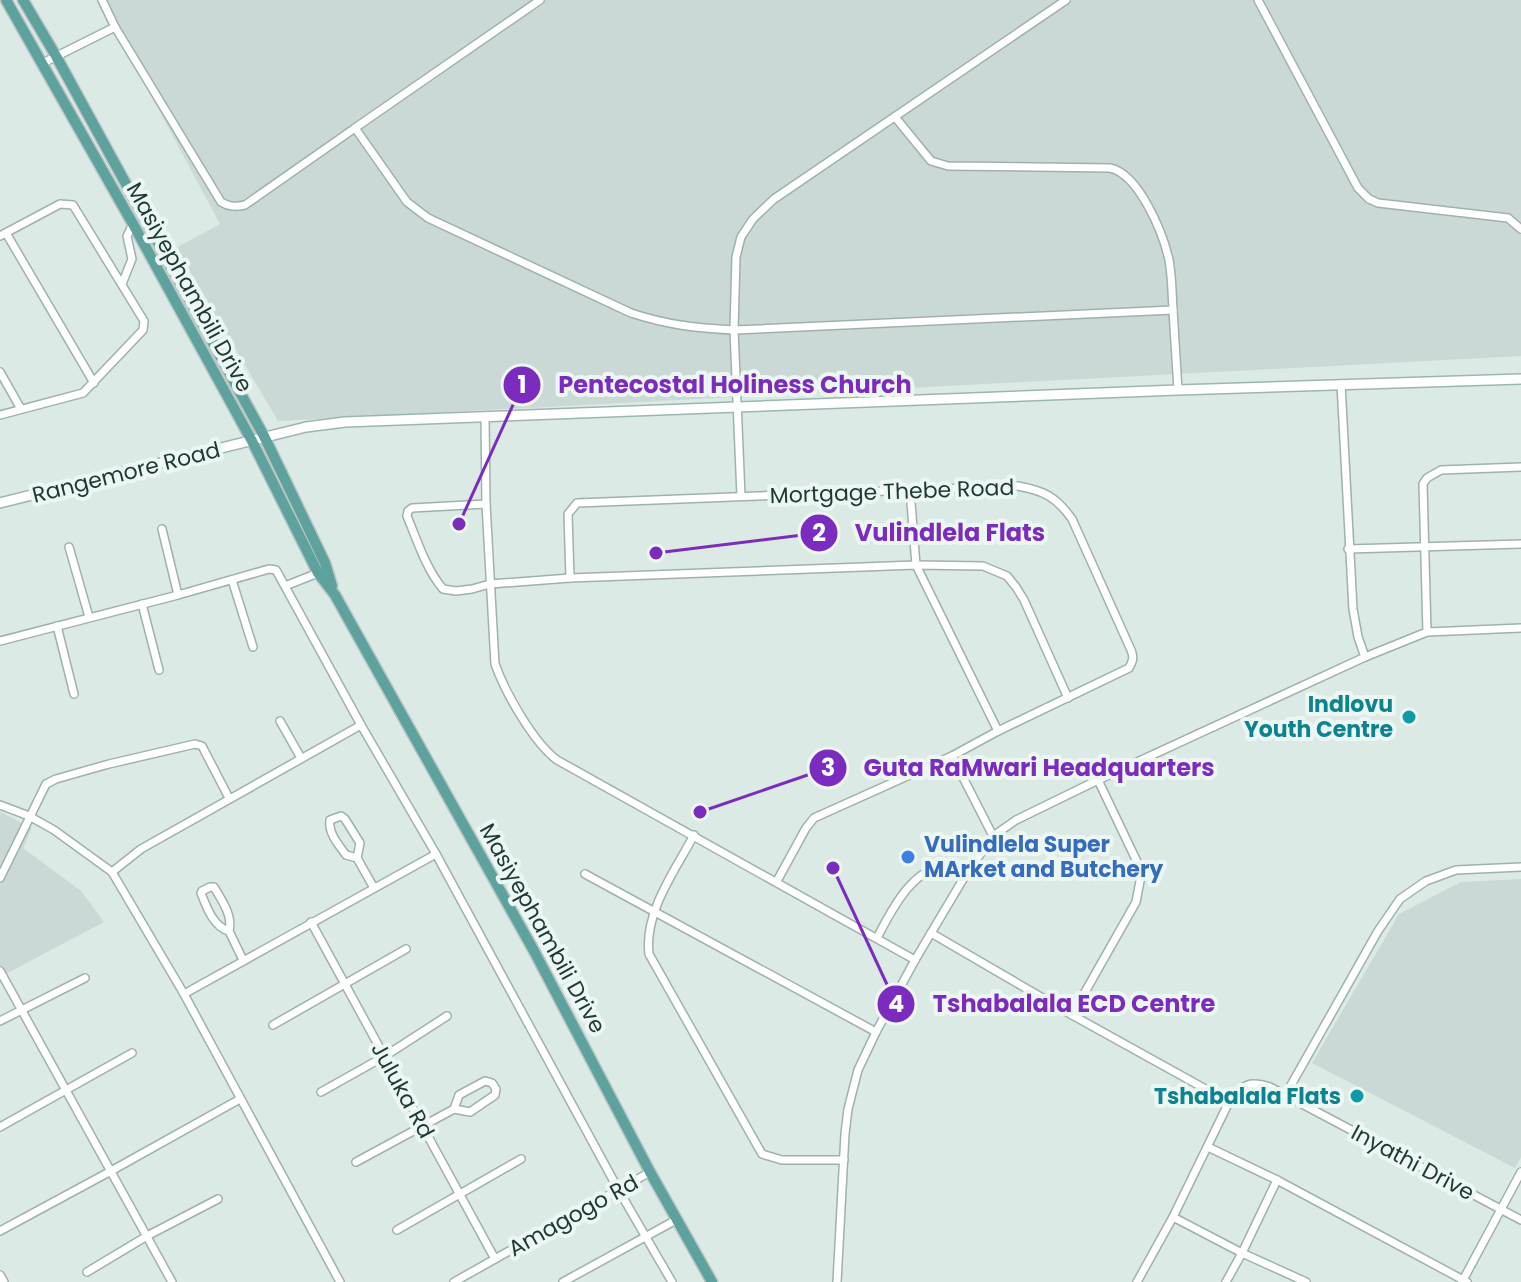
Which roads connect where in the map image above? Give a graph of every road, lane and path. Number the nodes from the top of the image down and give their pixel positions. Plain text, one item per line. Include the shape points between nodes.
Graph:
1 (6, 0) edge
2 (23, 0) edge
3 (102, 0) edge
4 (540, 0) edge
5 (1066, 0) edge
6 (1258, 0) edge
7 (115, 27) junction
8 (56, 56) junction
9 (41, 64) junction
10 (895, 117) junction
11 (355, 128) junction
12 (133, 224) junction
13 (1521, 229) edge
14 (3, 234) edge
15 (122, 284) junction
16 (1173, 310) junction
17 (734, 330) junction
18 (0, 372) edge
19 (1521, 379) edge
20 (94, 383) junction
21 (1341, 384) junction
22 (1178, 390) junction
23 (737, 406) junction
24 (21, 409) junction
25 (0, 415) edge
26 (485, 416) junction
27 (265, 438) junction
28 (252, 441) junction
29 (1521, 467) edge
30 (910, 490) junction
31 (741, 496) junction
32 (0, 503) edge
33 (486, 504) junction
34 (162, 529) dead end
35 (1521, 544) edge
36 (69, 547) dead end
37 (1425, 548) junction
38 (1348, 549) junction
39 (916, 565) junction
40 (318, 573) junction
41 (570, 578) junction
42 (232, 580) junction
43 (490, 584) junction
44 (285, 586) junction
45 (178, 595) junction
46 (335, 595) junction
47 (142, 604) junction
48 (89, 617) junction
49 (57, 626) junction
50 (1521, 628) edge
51 (1427, 632) junction
52 (0, 641) edge
53 (253, 647) dead end
54 (1365, 657) junction
55 (159, 670) dead end
56 (74, 694) dead end
57 (1068, 698) junction
58 (280, 721) dead end
59 (361, 725) junction
60 (998, 731) junction
61 (952, 756) junction
62 (301, 758) junction
63 (1098, 780) junction
64 (229, 798) junction
65 (0, 805) edge
66 (29, 816) junction
67 (694, 835) junction
68 (993, 836) junction
69 (436, 854) junction
70 (357, 858) junction
71 (1521, 867) edge
72 (112, 872) junction
73 (585, 874) dead end
74 (965, 876) junction
75 (0, 878) edge
76 (777, 881) junction
77 (374, 888) junction
78 (654, 910) junction
79 (311, 922) junction
80 (229, 931) junction
81 (931, 933) junction
82 (877, 938) junction
83 (406, 949) dead end
84 (243, 960) junction
85 (915, 960) junction
86 (0, 971) edge
87 (85, 978) dead end
88 (346, 984) junction
89 (184, 994) junction
90 (21, 1010) junction
91 (1072, 1015) junction
92 (447, 1016) dead end
93 (0, 1021) edge
94 (273, 1025) dead end
95 (876, 1032) junction
96 (132, 1053) dead end
97 (385, 1056) junction
98 (66, 1090) junction
99 (321, 1092) dead end
100 (1286, 1094) junction
101 (240, 1099) junction
102 (1229, 1102) junction
103 (454, 1109) junction
104 (423, 1126) junction
105 (0, 1127) edge
106 (1208, 1147) junction
107 (521, 1159) dead end
108 (844, 1160) junction
109 (356, 1162) dead end
110 (111, 1171) junction
111 (650, 1172) junction
112 (1521, 1172) edge
113 (1277, 1180) junction
114 (618, 1189) junction
115 (461, 1195) junction
116 (218, 1199) dead end
117 (1501, 1209) junction
118 (1173, 1217) junction
119 (676, 1220) junction
120 (1521, 1220) edge
121 (397, 1230) dead end
122 (0, 1231) edge
123 (147, 1236) junction
124 (645, 1236) junction
125 (1242, 1253) junction
126 (495, 1259) junction
127 (87, 1272) dead end
128 (0, 1275) edge
129 (1464, 1281) edge
130 (4, 1282) edge
131 (172, 1282) edge
132 (340, 1282) edge
133 (454, 1282) edge
134 (563, 1282) edge
135 (672, 1282) edge
136 (712, 1282) edge
137 (837, 1282) edge
138 (1137, 1282) edge
139 (1226, 1282) edge
140 (1306, 1282) edge

1 - 9 main road, Masiyephambili Drive
2 - 8 main road, Masiyephambili Drive
3 - 7 street
4 - 11 street
5 - 10 street
6 - 13 street via 1363,194 1378,203 1508,218
7 - 8 street
7 - 11 street via 226,205 245,205
8 - 9 street
8 - 27 main road, Masiyephambili Drive
9 - 12 main road, Masiyephambili Drive
10 - 16 street via 931,161 948,166 1110,168 1124,173 1142,196 1164,244
10 - 17 street via 753,219 736,257
11 - 17 street via 407,202 428,218 631,313 691,328
12 - 15 street via 127,236 132,259
12 - 28 main road, Masiyephambili Drive
14 - 15 street via 60,204 71,204
14 - 20 street
15 - 20 street via 144,328
16 - 17 street
16 - 22 street
17 - 23 street
18 - 24 street
19 - 21 street, Rangemore Road
20 - 24 street via 79,395
21 - 22 street, Rangemore Road
21 - 38 street
22 - 23 street, Rangemore Road
23 - 26 street, Rangemore Road
23 - 31 street
24 - 25 street
26 - 27 street, Rangemore Road via 325,424
26 - 33 street
27 - 28 street, Rangemore Road
27 - 46 main road, Masiyephambili Drive
28 - 32 street, Rangemore Road
28 - 40 main road, Masiyephambili Drive
29 - 37 street via 1441,470 1427,478 1422,494
30 - 31 street, Mortgage Thebe Road
30 - 39 street
30 - 57 street, Mortgage Thebe Road via 1018,486 1049,494 1072,519 1133,655 1129,668
31 - 41 street, Mortgage Thebe Road via 577,503 568,514
33 - 43 street
33 - 43 street via 412,508 407,516 443,589
34 - 45 street
35 - 37 street
36 - 48 street
37 - 38 street
37 - 51 street
38 - 54 street via 1354,623
39 - 41 street
39 - 57 street via 983,566 1007,576 1024,600
39 - 60 street
40 - 44 street
40 - 46 main road, Masiyephambili Drive
41 - 43 street
42 - 44 street via 273,569
42 - 45 street
42 - 53 street
43 - 67 street via 499,676 549,754
44 - 59 street
45 - 47 street
46 - 111 main road, Masiyephambili Drive via 534,951
47 - 48 street
47 - 55 street
48 - 49 street
49 - 52 street
49 - 56 street
50 - 51 street
51 - 54 street
54 - 63 street
57 - 60 street, Mortgage Thebe Road
58 - 62 street
59 - 62 street
59 - 69 street
60 - 61 street, Mortgage Thebe Road
61 - 68 street
61 - 76 street, Mortgage Thebe Road via 814,818
62 - 64 street
63 - 68 street
63 - 91 street via 1140,868 1140,881 1136,902
64 - 66 street via 202,746 195,744 50,781
64 - 72 street
65 - 66 street
66 - 72 street
66 - 75 street
67 - 76 street
67 - 78 street
68 - 74 street
69 - 77 street
69 - 114 street
70 - 70 street via 360,843 343,816 332,818 331,833 346,855
70 - 77 street
71 - 100 street via 1456,870 1426,881 1400,899
72 - 89 street
73 - 78 street
74 - 81 street
74 - 82 street via 946,868 915,880
76 - 82 street
77 - 79 street
78 - 95 street
78 - 108 street via 649,954 762,1154 782,1160
79 - 84 street
79 - 88 street, Juluka Rd
80 - 80 street via 230,916 214,887 202,891 218,924
80 - 84 street
81 - 85 street
81 - 91 street
82 - 85 street
83 - 88 street
84 - 89 street
85 - 95 street
86 - 90 street
87 - 90 street
88 - 94 street
88 - 97 street, Juluka Rd
89 - 101 street
90 - 93 street
90 - 98 street
91 - 102 street
92 - 97 street
95 - 108 street via 853,1088
96 - 98 street
97 - 99 street
97 - 104 street, Juluka Rd
98 - 105 street
98 - 110 street
100 - 102 street, Inyathi Drive via 1256,1083 1241,1088
100 - 117 street, Inyathi Drive
101 - 110 street
101 - 132 street
102 - 106 street
103 - 103 street via 470,1112 496,1089 485,1081 459,1095
103 - 104 street
104 - 109 street
104 - 115 street, Juluka Rd
106 - 113 street
106 - 118 street
107 - 115 street
108 - 137 street
110 - 122 street
110 - 123 street
111 - 114 street, Amagogo Rd
111 - 119 main road, Masiyephambili Drive
112 - 117 street
113 - 125 street
113 - 129 street
114 - 124 street
114 - 126 street, Amagogo Rd
115 - 121 street
115 - 126 street, Juluka Rd
116 - 123 street
117 - 120 street, Inyathi Drive
117 - 129 street
118 - 125 street
118 - 138 street
119 - 124 street
119 - 136 main road, Masiyephambili Drive
123 - 127 street
123 - 131 street
124 - 134 street
124 - 135 street
125 - 139 street
125 - 140 street
126 - 133 street, Amagogo Rd
128 - 130 street

